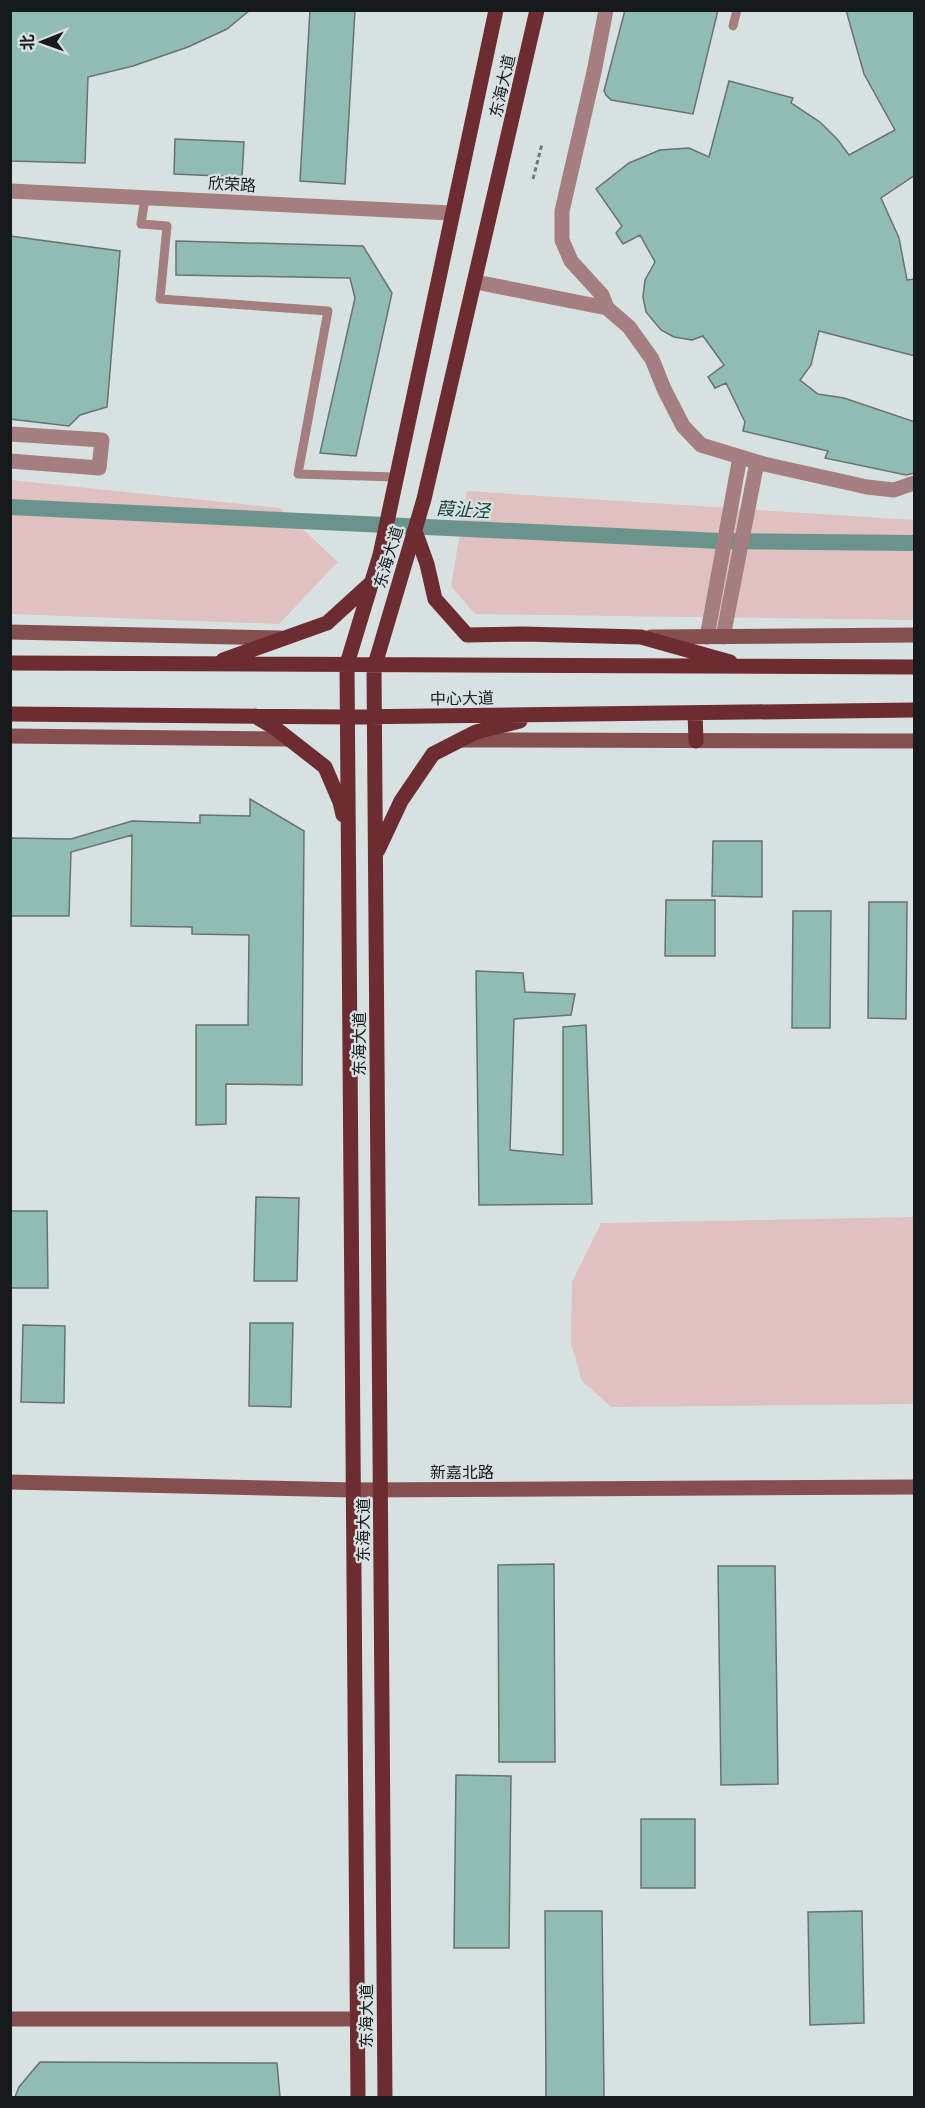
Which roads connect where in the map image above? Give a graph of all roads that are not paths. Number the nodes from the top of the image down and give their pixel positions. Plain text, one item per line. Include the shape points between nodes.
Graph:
1 (496, 10) edge
2 (537, 10) edge
3 (606, 10) edge
4 (736, 10) edge
5 (733, 26) dead end
6 (10, 191) edge
7 (145, 198) junction
8 (451, 213) junction
9 (476, 282) junction
10 (607, 308) junction
11 (10, 434) edge
12 (740, 457) junction
13 (10, 461) edge
14 (757, 462) junction
15 (395, 477) junction
16 (915, 483) edge
17 (415, 531) junction
18 (372, 582) junction
19 (10, 632) edge
20 (915, 635) edge
21 (641, 636) junction
22 (723, 637) junction
23 (280, 638) junction
24 (707, 638) junction
25 (10, 663) edge
26 (212, 664) junction
27 (347, 664) junction
28 (375, 665) junction
29 (744, 666) junction
30 (915, 667) edge
31 (915, 710) edge
32 (694, 713) junction
33 (10, 714) edge
34 (547, 715) junction
35 (255, 716) junction
36 (348, 717) junction
37 (375, 717) junction
38 (10, 736) edge
39 (287, 739) junction
40 (462, 740) junction
41 (696, 741) junction
42 (915, 741) edge
43 (349, 843) junction
44 (376, 855) junction
45 (10, 1482) edge
46 (915, 1487) edge
47 (354, 1490) junction
48 (381, 1490) junction
49 (10, 2019) edge
50 (358, 2019) junction
51 (358, 2097) edge
52 (385, 2097) edge

1 - 8 main road, 东海大道
2 - 9 main road, 东海大道
3 - 10 street via 562,211 562,240 571,261 602,295
4 - 5 lane
6 - 7 street, 欣荣路
7 - 8 street, 欣荣路
7 - 15 lane via 141,224 167,226 160,299 328,311 298,474
8 - 15 main road, 东海大道
9 - 10 street
9 - 17 main road, 东海大道
10 - 12 street via 629,327 652,359 683,426 701,445
11 - 13 street via 102,440 99,468
12 - 14 street
12 - 24 street
14 - 16 street via 867,487 894,490
14 - 22 street
15 - 18 main road, 东海大道
17 - 21 main road via 435,599 467,635
17 - 28 main road, 东海大道
18 - 23 main road via 327,623
18 - 27 main road, 东海大道
19 - 23 main road
20 - 22 main road
21 - 24 main road
21 - 29 main road
22 - 24 main road
23 - 26 main road
25 - 26 main road, 中心大道
26 - 27 main road, 中心大道
27 - 28 main road, 中心大道
27 - 36 main road, 东海大道
28 - 29 main road, 中心大道
28 - 37 main road, 东海大道
29 - 30 main road, 中心大道
31 - 32 main road, 中心大道
32 - 34 main road, 中心大道
32 - 41 main road
33 - 35 main road, 中心大道
34 - 37 main road, 中心大道
34 - 40 main road via 476,732
35 - 36 main road, 中心大道
35 - 39 main road
36 - 37 main road, 中心大道
36 - 43 main road, 东海大道
37 - 44 main road, 东海大道
38 - 39 main road
39 - 43 main road via 325,768 340,802
40 - 41 main road
40 - 44 main road via 433,754 401,801
41 - 42 main road
43 - 47 main road, 东海大道
44 - 48 main road, 东海大道
45 - 47 main road, 新嘉北路
46 - 48 main road, 新嘉北路
47 - 48 main road, 新嘉北路
47 - 50 main road, 东海大道
48 - 52 main road, 东海大道
49 - 50 main road
50 - 51 main road, 东海大道

